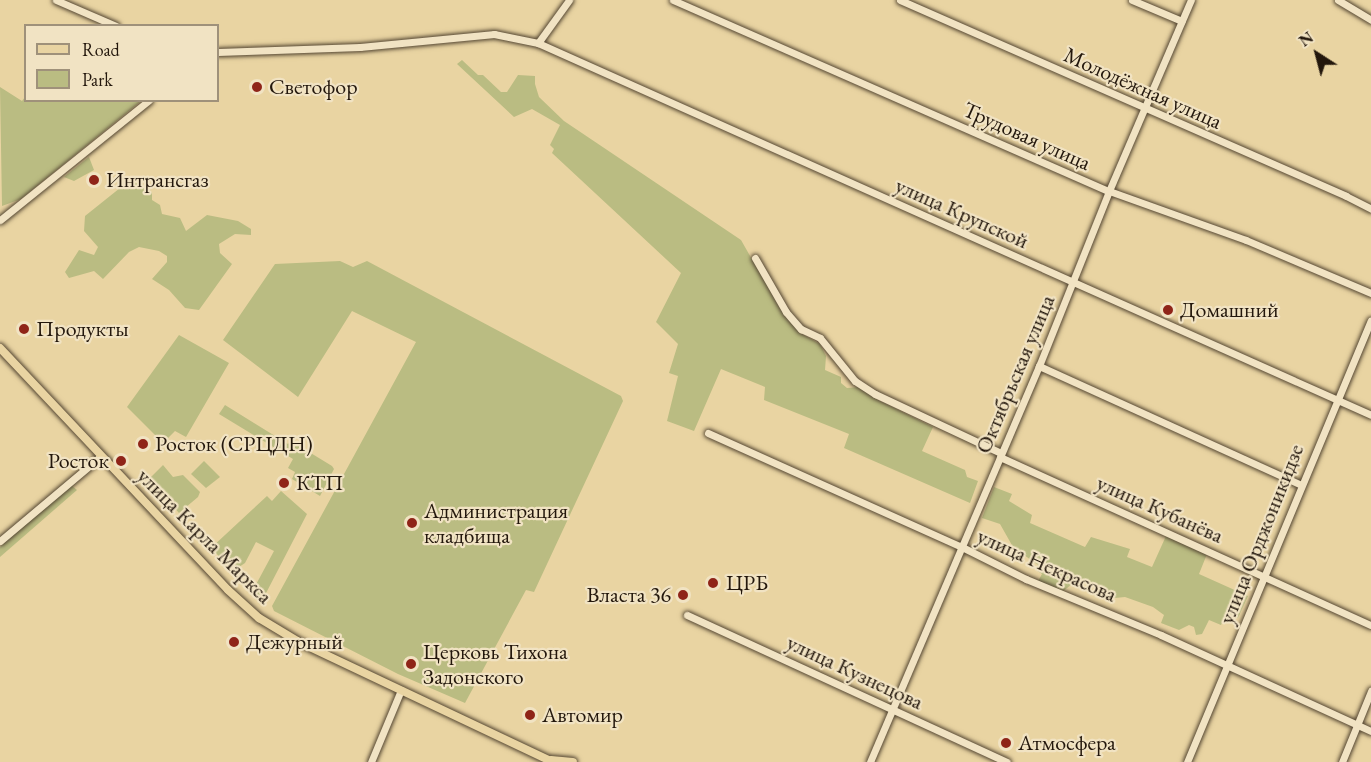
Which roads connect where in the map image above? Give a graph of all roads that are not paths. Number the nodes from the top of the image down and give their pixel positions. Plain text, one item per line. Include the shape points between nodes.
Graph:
1 (56, 0) edge
2 (569, 0) edge
3 (673, 0) edge
4 (900, 0) edge
5 (1132, 0) edge
6 (1191, 0) edge
7 (1338, 0) edge
8 (1371, 20) edge
9 (1182, 21) junction
10 (111, 24) edge
11 (538, 43) junction
12 (219, 52) edge
13 (147, 102) edge
14 (1144, 109) junction
15 (1109, 191) junction
16 (1371, 209) edge
17 (0, 220) edge
18 (754, 258) dead end
19 (1073, 282) junction
20 (1371, 293) edge
21 (1371, 321) edge
22 (0, 348) edge
23 (1040, 366) junction
24 (1337, 400) junction
25 (1371, 415) edge
26 (708, 433) dead end
27 (1000, 455) junction
28 (101, 456) junction
29 (1301, 485) junction
30 (0, 542) edge
31 (960, 546) junction
32 (1263, 574) junction
33 (687, 615) dead end
34 (1371, 625) edge
35 (1227, 666) junction
36 (401, 690) junction
37 (1371, 691) edge
38 (894, 710) junction
39 (1358, 725) junction
40 (1371, 731) edge
41 (547, 760) edge
42 (371, 762) edge
43 (573, 762) edge
44 (870, 762) edge
45 (1007, 762) edge
46 (1186, 762) edge
47 (1342, 762) edge

1 - 10 street
2 - 11 street
3 - 15 street, Трудовая улица
4 - 14 street, Молодёжная улица
5 - 9 street
6 - 9 street, Октябрьская улица
7 - 8 street
9 - 14 street, Октябрьская улица
11 - 12 street, улица Крупской via 494,34 360,46
11 - 19 street, улица Крупской
13 - 17 street
14 - 15 street, Октябрьская улица
14 - 16 street, Молодёжная улица
15 - 19 street, Октябрьская улица
15 - 20 street, Трудовая улица via 1246,240
18 - 27 street, улица Кубанёва via 786,312 801,329 820,338 855,381
19 - 23 street, Октябрьская улица
19 - 24 street, улица Крупской
21 - 24 street, улица Орджоникидзе
22 - 28 main road, улица Карла Маркса
23 - 27 street, Октябрьская улица
23 - 29 street
24 - 25 street, улица Крупской
24 - 29 street, улица Орджоникидзе
26 - 31 street, улица Некрасова
27 - 31 street, Октябрьская улица
27 - 32 street, улица Кубанёва
28 - 30 street
28 - 36 main road, улица Карла Маркса via 259,618 299,642
29 - 32 street, улица Орджоникидзе
31 - 35 street, улица Некрасова via 1026,579
31 - 38 street, Октябрьская улица
32 - 34 street, улица Кубанёва
32 - 35 street, улица Орджоникидзе
33 - 38 street, улица Кузнецова
35 - 39 street, улица Некрасова
35 - 46 street, улица Орджоникидзе
36 - 41 main road, улица Карла Маркса
36 - 42 street
37 - 39 street
38 - 44 street, Октябрьская улица
38 - 45 street, улица Кузнецова
39 - 40 street, улица Некрасова
39 - 47 street
41 - 43 main road, улица Карла Маркса

